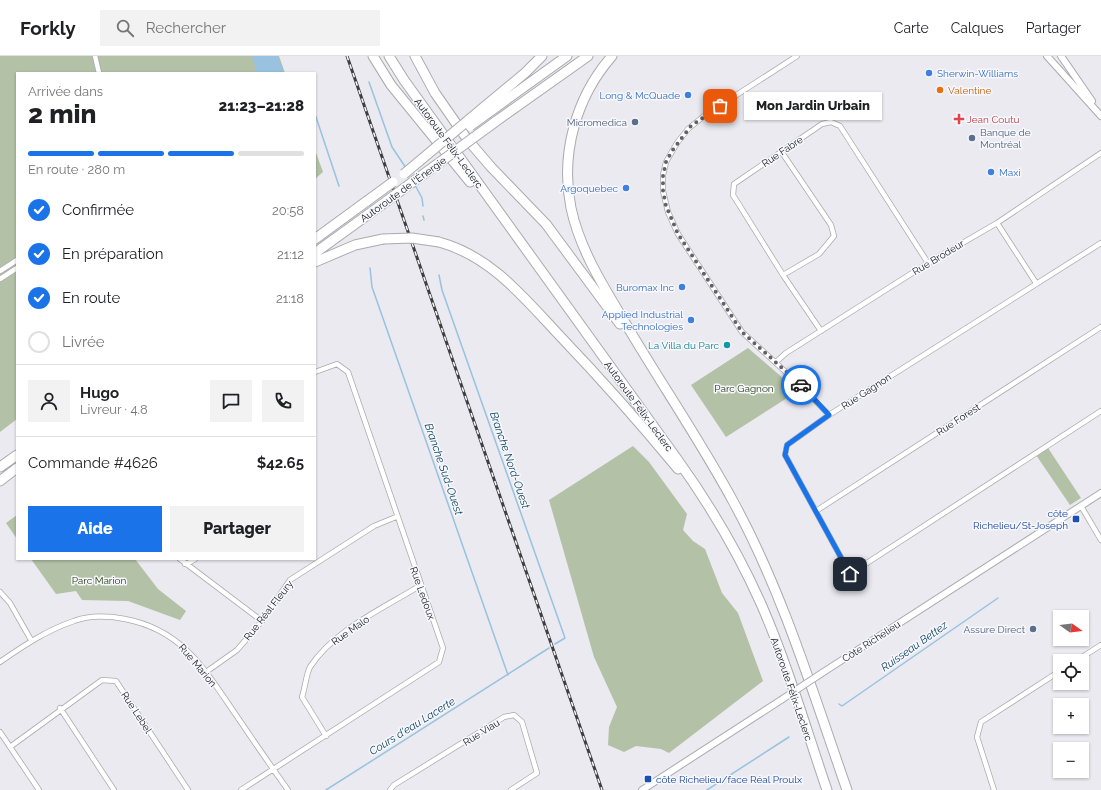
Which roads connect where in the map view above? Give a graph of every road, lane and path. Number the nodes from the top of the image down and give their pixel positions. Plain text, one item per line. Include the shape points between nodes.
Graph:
1 (95, 56) edge
2 (372, 56) edge
3 (389, 56) edge
4 (415, 56) edge
5 (542, 56) edge
6 (567, 56) edge
7 (588, 56) edge
8 (612, 56) edge
9 (797, 56) edge
10 (1047, 56) edge
11 (1061, 56) edge
12 (99, 72) edge
13 (486, 110) junction
14 (1101, 116) edge
15 (781, 152) junction
16 (1101, 153) edge
17 (997, 223) junction
18 (316, 238) edge
19 (1101, 243) edge
20 (316, 252) edge
21 (16, 261) edge
22 (316, 262) edge
23 (928, 263) junction
24 (16, 269) edge
25 (0, 271) edge
26 (783, 275) junction
27 (0, 279) edge
28 (1036, 283) junction
29 (561, 298) junction
30 (1101, 327) edge
31 (821, 331) junction
32 (647, 361) junction
33 (776, 362) junction
34 (316, 372) edge
35 (1101, 411) edge
36 (829, 415) junction
37 (16, 456) edge
38 (0, 467) edge
39 (16, 469) edge
40 (0, 481) edge
41 (1101, 493) edge
42 (1081, 506) junction
43 (816, 511) junction
44 (713, 512) junction
45 (396, 517) junction
46 (1101, 540) edge
47 (193, 560) edge
48 (181, 561) edge
49 (421, 585) junction
50 (0, 592) edge
51 (262, 621) junction
52 (31, 640) junction
53 (1101, 645) edge
54 (1087, 654) edge
55 (0, 662) edge
56 (206, 672) junction
57 (1053, 676) edge
58 (60, 708) junction
59 (0, 732) edge
60 (326, 736) junction
61 (10, 747) junction
62 (274, 770) junction
63 (38, 790) edge
64 (114, 790) edge
65 (188, 790) edge
66 (241, 790) edge
67 (288, 790) edge
68 (390, 790) edge
69 (511, 790) edge
70 (642, 790) edge
71 (827, 790) edge
72 (847, 790) edge
73 (994, 790) edge

1 - 12 street
2 - 29 highway via 391,85
3 - 29 highway, Autoroute Félix-Leclerc
4 - 32 highway via 435,93 467,139 546,224
5 - 13 highway
6 - 13 highway
7 - 20 highway, Autoroute de l'Énergie, bridge
8 - 32 highway, Autoroute Félix-Leclerc via 590,86 575,122 568,158 568,192 573,219 585,250
9 - 33 street via 695,123 672,151 666,162 663,180 668,212 681,239 744,334
10 - 14 street
11 - 14 street
13 - 18 highway, Autoroute de l'Énergie, bridge
15 - 23 street, Rue Fabre via 822,124 831,122 840,126
15 - 26 street, Rue Fabre via 734,184 733,195
15 - 26 street via 831,225 834,236 820,254
16 - 17 street, Rue Brodeur
17 - 23 street, Rue Brodeur
17 - 28 street
19 - 28 street, Rue Gagnon
21 - 25 street
22 - 44 highway, bridge via 351,246 383,239 416,238 439,242 477,258 509,283 585,362 638,421
23 - 31 street, Rue Brodeur
24 - 27 street
26 - 31 street, Rue Fabre
28 - 36 street, Rue Gagnon
29 - 44 highway, Autoroute Félix-Leclerc
30 - 43 street, Rue Forest
31 - 33 street, Rue Brodeur
32 - 72 highway, Autoroute Félix-Leclerc via 712,465 758,550 791,629
33 - 36 street
34 - 45 street, Rue Ledoux via 337,364 348,372
35 - 43 street, Rue Gagnon via 850,574
36 - 43 street, Rue Gagnon via 787,445 785,455
37 - 38 highway
39 - 40 highway
41 - 42 street, Côte Richelieu
42 - 46 street
42 - 70 street, Côte Richelieu, bridge
44 - 71 highway, Autoroute Félix-Leclerc via 742,564 767,619
45 - 49 street, Rue Ledoux
45 - 51 street, Rue Réal Fleury via 374,526 290,580
47 - 48 street via 187,564
48 - 51 street
49 - 60 street, Rue Ledoux via 443,648 438,662
49 - 60 street, Rue Malo via 344,632 330,643 310,668 302,697
50 - 52 street via 10,603
51 - 56 street, Rue Réal Fleury via 236,650
52 - 55 street, Rue Marion
52 - 56 street, Rue Marion via 75,620 98,617 124,618 163,631 179,643
53 - 54 street
56 - 62 street, Rue Marion
57 - 73 street via 981,722 977,737
58 - 61 street, Rue Lebel
58 - 64 street
58 - 65 street, Rue Lebel via 102,680 116,681
59 - 61 street
60 - 62 street, Rue Ledoux
61 - 63 street
62 - 66 street, Rue Ledoux
62 - 67 street, Rue Marion
68 - 69 street, Rue Viau via 394,785 504,717 514,716 522,722 537,773

